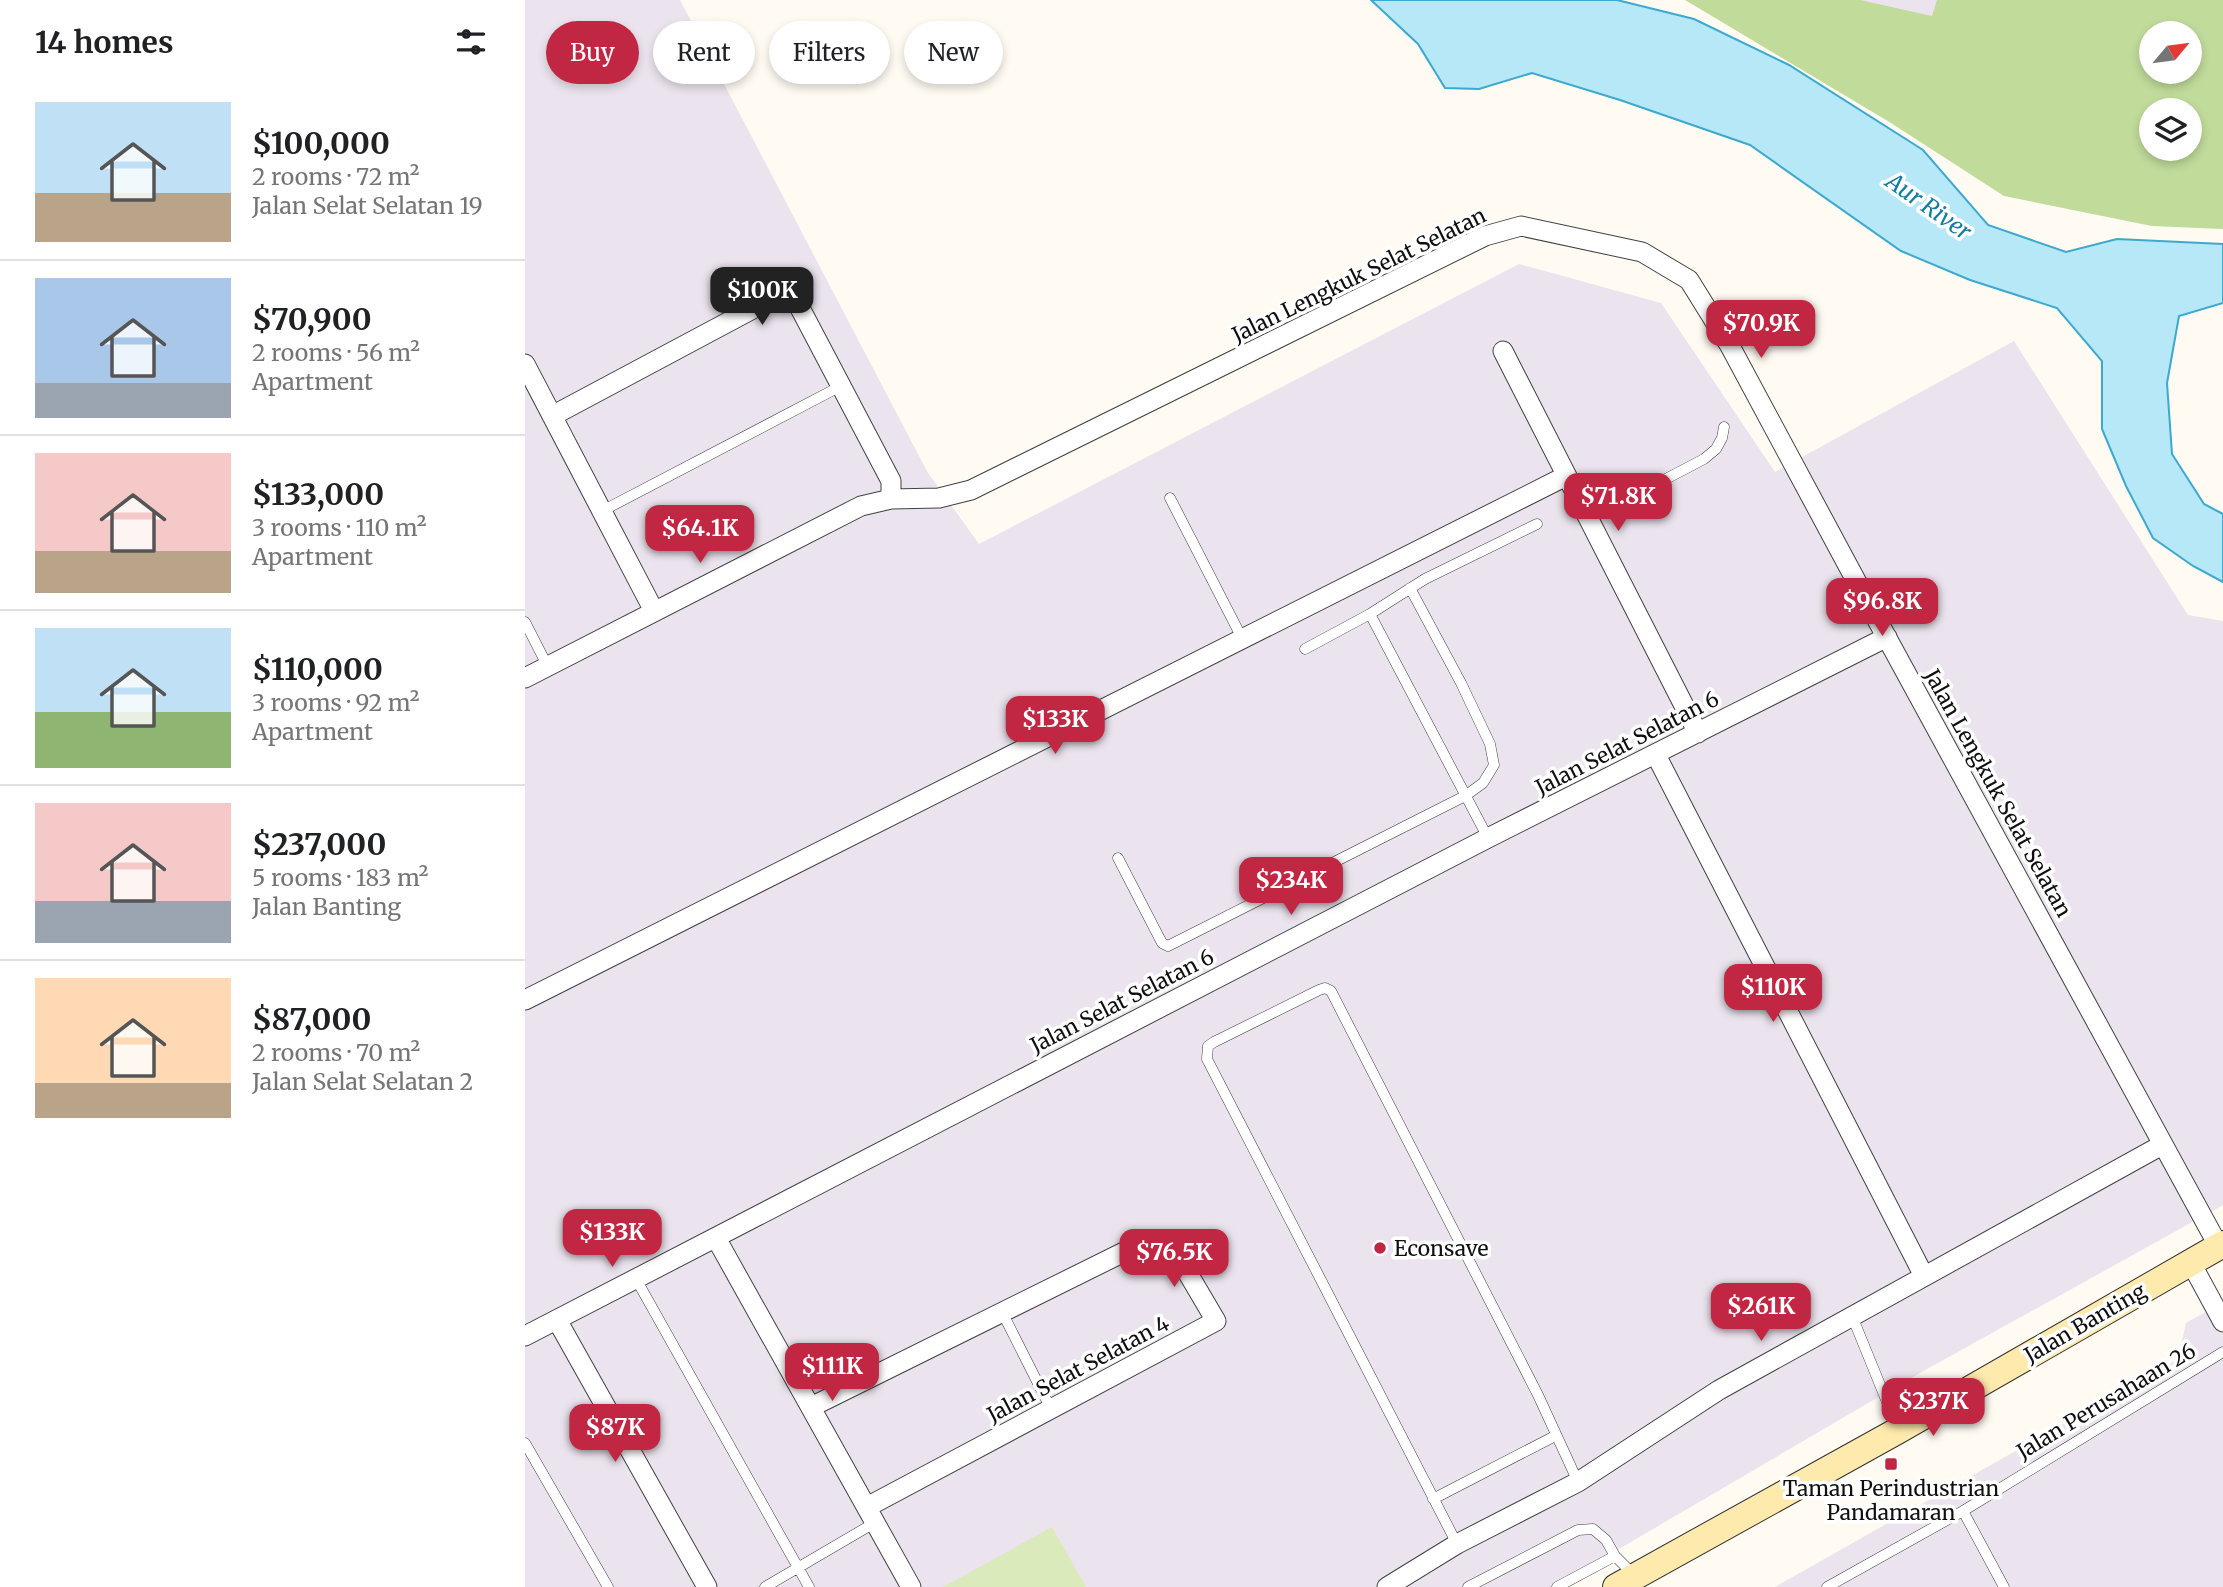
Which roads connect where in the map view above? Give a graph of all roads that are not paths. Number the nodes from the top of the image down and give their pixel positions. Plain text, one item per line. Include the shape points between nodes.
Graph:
1 (1503, 351) dead end
2 (527, 372) edge
3 (841, 386) junction
4 (552, 416) junction
5 (1724, 427) dead end
6 (1566, 476) junction
7 (1170, 498) dead end
8 (891, 499) junction
9 (1584, 510) junction
10 (602, 511) junction
11 (1537, 524) dead end
12 (1410, 588) junction
13 (655, 611) junction
14 (1370, 614) junction
15 (1875, 616) junction
16 (525, 622) edge
17 (1887, 637) junction
18 (1243, 640) junction
19 (1305, 649) dead end
20 (1856, 653) junction
21 (1902, 665) junction
22 (549, 667) junction
23 (525, 678) edge
24 (1698, 733) junction
25 (1656, 755) junction
26 (1465, 796) junction
27 (1488, 838) junction
28 (1118, 858) dead end
29 (525, 1000) edge
30 (2162, 1145) junction
31 (716, 1238) junction
32 (2221, 1245) edge
33 (2191, 1263) junction
34 (1924, 1276) junction
35 (636, 1279) junction
36 (1002, 1312) junction
37 (1852, 1316) junction
38 (557, 1320) junction
39 (2223, 1322) edge
40 (525, 1336) edge
41 (2223, 1352) edge
42 (811, 1407) junction
43 (1051, 1409) junction
44 (1899, 1430) junction
45 (1555, 1436) junction
46 (525, 1443) edge
47 (1578, 1482) junction
48 (1433, 1499) junction
49 (1963, 1511) junction
50 (871, 1515) junction
51 (1457, 1544) junction
52 (1615, 1556) junction
53 (799, 1568) junction
54 (1626, 1582) edge
55 (608, 1587) edge
56 (707, 1587) edge
57 (765, 1587) edge
58 (809, 1587) edge
59 (911, 1587) edge
60 (1387, 1587) edge
61 (1468, 1587) edge
62 (1557, 1587) edge
63 (1827, 1587) edge
64 (2004, 1587) edge

1 - 6 street
2 - 4 street
3 - 4 street via 790,289
3 - 8 street via 891,481
3 - 10 lane
4 - 10 street
5 - 9 lane via 1716,449 1704,459 1639,493 1607,499
6 - 9 street
6 - 18 street
7 - 18 lane
8 - 13 street, Jalan Lengkuk Selat Selatan via 861,506
8 - 15 street, Jalan Lengkuk Selat Selatan via 939,498 971,490 1485,236 1521,226 1642,252 1689,280 1730,346
9 - 24 street
10 - 13 street
11 - 12 lane
12 - 14 lane
12 - 26 lane via 1490,744 1491,772
13 - 22 street, Jalan Lengkuk Selat Selatan
14 - 19 lane
14 - 26 lane
15 - 17 street, Jalan Lengkuk Selat Selatan
15 - 20 street
16 - 22 lane
17 - 20 street, Jalan Selat Selatan 6
17 - 21 street, Jalan Lengkuk Selat Selatan
18 - 29 street
20 - 21 street
20 - 24 street, Jalan Selat Selatan 6
21 - 30 street, Jalan Lengkuk Selat Selatan
22 - 23 street, Jalan Lengkuk Selat Selatan
24 - 25 street, Jalan Selat Selatan 6
25 - 27 street, Jalan Selat Selatan 6
25 - 34 street
26 - 27 lane
26 - 28 lane via 1168,946 1162,943
27 - 31 street, Jalan Selat Selatan 6
30 - 32 street, Jalan Lengkuk Selat Selatan
30 - 34 street
31 - 35 street, Jalan Selat Selatan 6
31 - 42 street
32 - 33 main road, Jalan Banting
33 - 39 street
33 - 44 main road, Jalan Banting
34 - 37 street
35 - 38 street, Jalan Selat Selatan 6
35 - 53 lane
36 - 42 street, Jalan Selat Selatan 4
36 - 43 lane
36 - 43 street, Jalan Selat Selatan 4 via 1129,1249 1150,1244 1176,1253 1216,1321
37 - 44 lane
37 - 47 street via 1719,1390
38 - 40 street, Jalan Selat Selatan 6
38 - 56 street
41 - 49 lane, Jalan Perusahaan 26
42 - 50 street
43 - 50 street, Jalan Selat Selatan 4
44 - 54 main road, Jalan Banting
45 - 47 lane
45 - 48 lane
45 - 48 lane via 1331,991 1319,990 1214,1042 1208,1046 1207,1059
46 - 55 lane
47 - 51 street
48 - 51 lane
49 - 63 lane, Jalan Perusahaan 26
49 - 64 lane
50 - 53 lane
50 - 59 street
51 - 60 street
52 - 54 lane
52 - 61 lane via 1593,1528 1578,1530
52 - 62 lane
53 - 57 lane
53 - 58 lane

